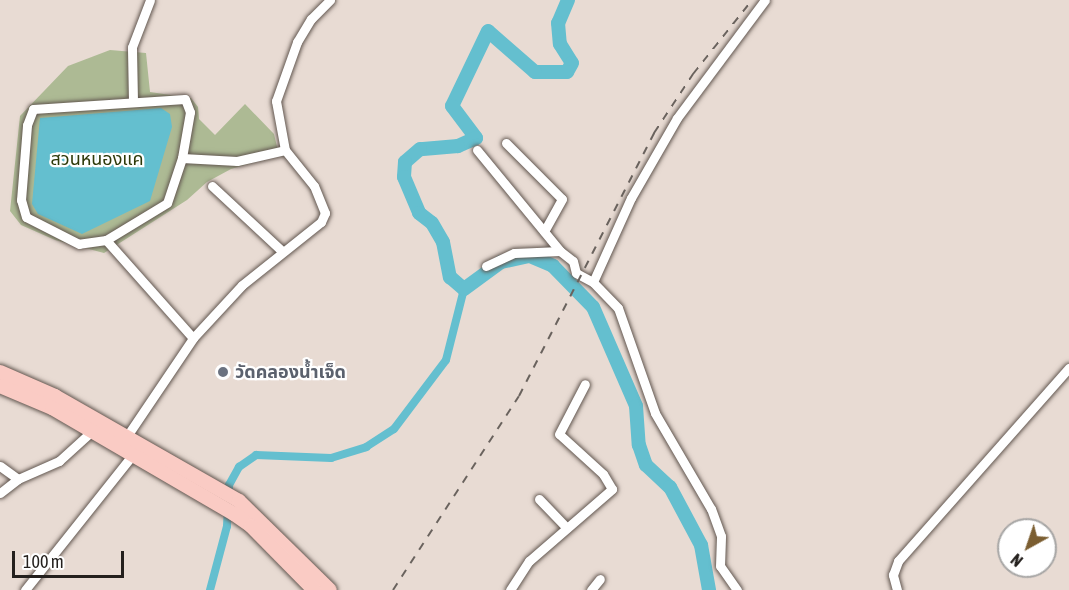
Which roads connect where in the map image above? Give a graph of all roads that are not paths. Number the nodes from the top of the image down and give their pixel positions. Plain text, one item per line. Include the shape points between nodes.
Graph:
1 (150, 0) edge
2 (330, 0) edge
3 (765, 0) edge
4 (133, 101) junction
5 (506, 143) dead end
6 (285, 150) junction
7 (477, 150) dead end
8 (182, 158) junction
9 (212, 186) dead end
10 (544, 231) junction
11 (106, 240) junction
12 (282, 251) junction
13 (560, 251) junction
14 (486, 266) dead end
15 (593, 282) junction
16 (193, 338) junction
17 (1069, 368) edge
18 (0, 372) edge
19 (585, 384) dead end
20 (0, 386) edge
21 (92, 432) junction
22 (127, 436) junction
23 (134, 454) junction
24 (0, 466) edge
25 (18, 479) junction
26 (0, 493) edge
27 (539, 499) dead end
28 (567, 528) junction
29 (600, 579) dead end
30 (29, 589) edge
31 (314, 590) edge
32 (330, 590) edge
33 (510, 590) edge
34 (591, 590) edge
35 (737, 590) edge
36 (897, 590) edge

1 - 4 street via 132,47
2 - 6 street via 311,19 284,75 276,114
3 - 15 street via 667,134 631,198
4 - 8 street via 185,99 190,112
4 - 11 street via 33,109 27,125 21,200 26,217 79,243
5 - 10 street via 562,199
6 - 8 street via 237,161
6 - 12 street via 308,175 325,213 315,228
7 - 10 street
8 - 11 street via 167,203
9 - 12 street
10 - 13 street
11 - 16 street
12 - 16 street via 242,285
13 - 14 street via 514,253
13 - 15 street via 573,261 576,273
15 - 35 street via 618,308 655,413 711,509 721,537 720,566
16 - 22 street
17 - 36 street via 898,561 893,575
18 - 22 main road via 55,396
19 - 28 street via 559,434 603,474 612,489
20 - 21 main road
21 - 23 main road
21 - 25 street via 59,460
22 - 32 main road via 239,501
23 - 30 street
23 - 31 main road via 251,526
24 - 25 street
25 - 26 street
27 - 28 street
28 - 33 street via 529,561
29 - 34 street

